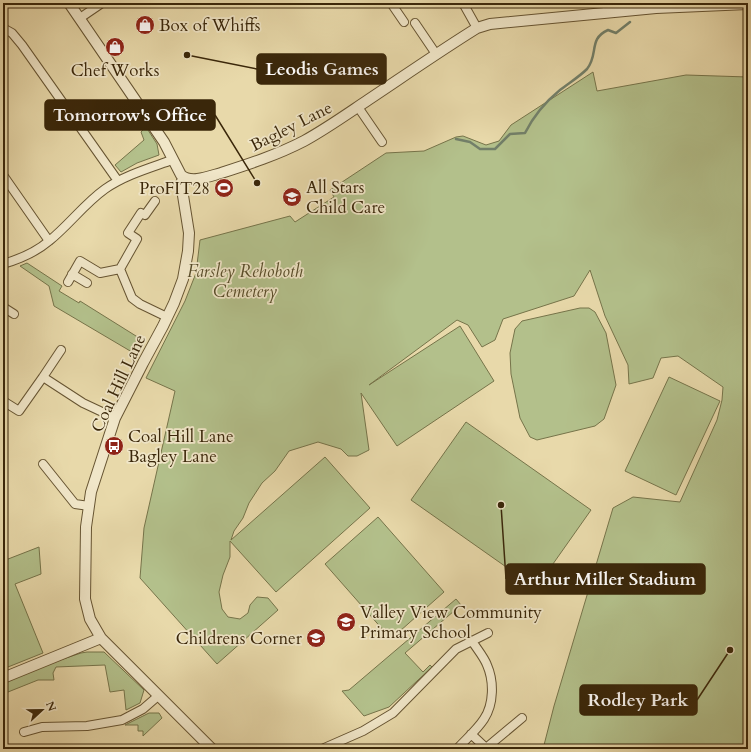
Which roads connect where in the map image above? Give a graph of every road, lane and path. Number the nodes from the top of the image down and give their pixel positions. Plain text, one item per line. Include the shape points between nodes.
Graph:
1 (69, 3) edge
2 (102, 3) edge
3 (391, 3) edge
4 (465, 4) edge
5 (748, 4) edge
6 (80, 18) junction
7 (404, 22) dead end
8 (415, 23) dead end
9 (3, 28) edge
10 (477, 28) junction
11 (436, 54) junction
12 (358, 107) junction
13 (382, 142) dead end
14 (172, 160) junction
15 (3, 175) edge
16 (184, 178) junction
17 (118, 181) junction
18 (155, 201) dead end
19 (49, 241) junction
20 (3, 264) edge
21 (120, 269) junction
22 (72, 274) junction
23 (68, 282) dead end
24 (87, 283) dead end
25 (3, 307) edge
26 (14, 314) dead end
27 (167, 317) junction
28 (60, 350) dead end
29 (43, 377) junction
30 (3, 401) edge
31 (115, 418) junction
32 (43, 464) dead end
33 (89, 506) junction
34 (488, 633) dead end
35 (101, 638) junction
36 (472, 641) junction
37 (3, 678) edge
38 (158, 696) junction
39 (522, 718) dead end
40 (24, 732) dead end
41 (471, 734) junction
42 (212, 749) edge
43 (322, 749) edge
44 (457, 749) edge

1 - 6 street
2 - 6 street
3 - 7 street
4 - 10 street
5 - 10 street, Bagley Lane via 656,8 490,24
6 - 14 street via 164,142
8 - 11 street
9 - 17 street via 12,33 22,45
10 - 11 street, Bagley Lane
11 - 12 street, Bagley Lane
12 - 13 street
12 - 16 street, Bagley Lane via 310,138 274,155 206,177
14 - 16 street
14 - 17 street
15 - 19 street
16 - 27 street, Coal Hill Lane via 181,183 189,233 188,251 183,279
17 - 19 street via 91,201
18 - 21 street via 145,215 141,213 128,233 137,239
19 - 20 street via 18,260
21 - 22 street via 100,273 80,261
21 - 27 street via 132,298
22 - 23 street
22 - 24 street
25 - 26 street
27 - 31 street, Coal Hill Lane
28 - 29 street
29 - 30 street via 19,411
29 - 31 street via 83,403
31 - 33 street, Coal Hill Lane via 91,492
32 - 33 street via 75,504
33 - 35 street, Coal Hill Lane via 86,527 85,599 90,619
34 - 36 street
35 - 37 street
35 - 38 street, Coal Hill Lane
36 - 41 street via 487,664 492,681 489,709 484,720
36 - 43 street via 456,649 393,713 363,731
38 - 40 street via 143,709 122,720 87,726 42,727
38 - 42 street, Coal Hill Lane
39 - 41 street via 486,748
41 - 44 street

